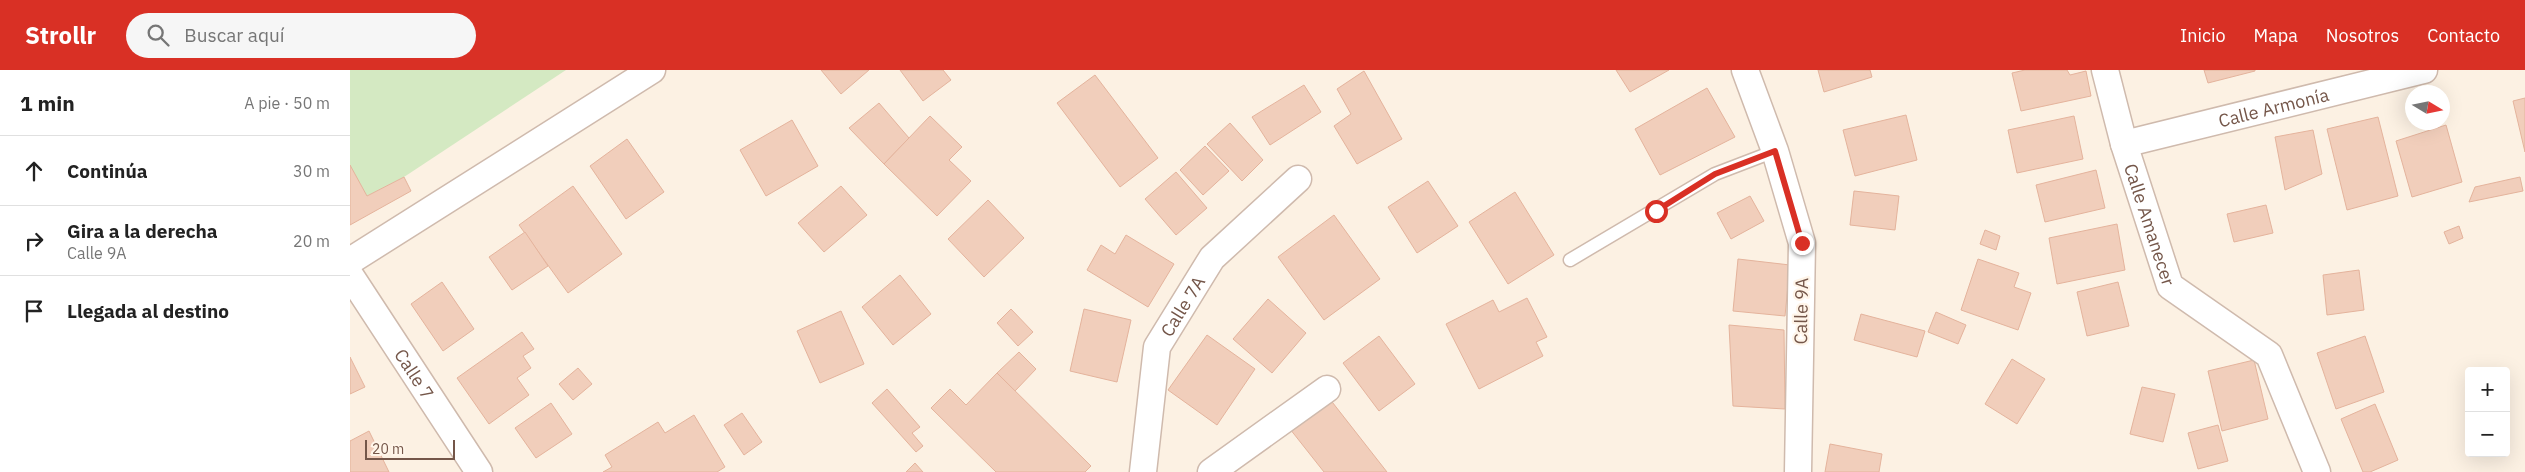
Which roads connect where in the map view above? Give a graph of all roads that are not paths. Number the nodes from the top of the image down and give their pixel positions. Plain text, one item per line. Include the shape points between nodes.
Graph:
1 (652, 70) edge
2 (1745, 70) edge
3 (2105, 70) edge
4 (2424, 70) edge
5 (2124, 144) junction
6 (1775, 151) junction
7 (1298, 180) dead end
8 (1570, 260) dead end
9 (350, 261) edge
10 (350, 275) edge
11 (1326, 389) dead end
12 (479, 472) edge
13 (1143, 472) edge
14 (1211, 472) edge
15 (1798, 472) edge
16 (2318, 472) edge

1 - 9 street
2 - 6 street, Calle 9A
3 - 5 street, Calle Amanecer
4 - 5 street, Calle Armonía
5 - 16 street, Calle Amanecer via 2170,286 2269,355
6 - 8 lane via 1715,174
6 - 15 street, Calle 9A via 1802,243
7 - 13 street, Calle 7A via 1212,258 1157,347
10 - 12 street, Calle 7
11 - 14 street

